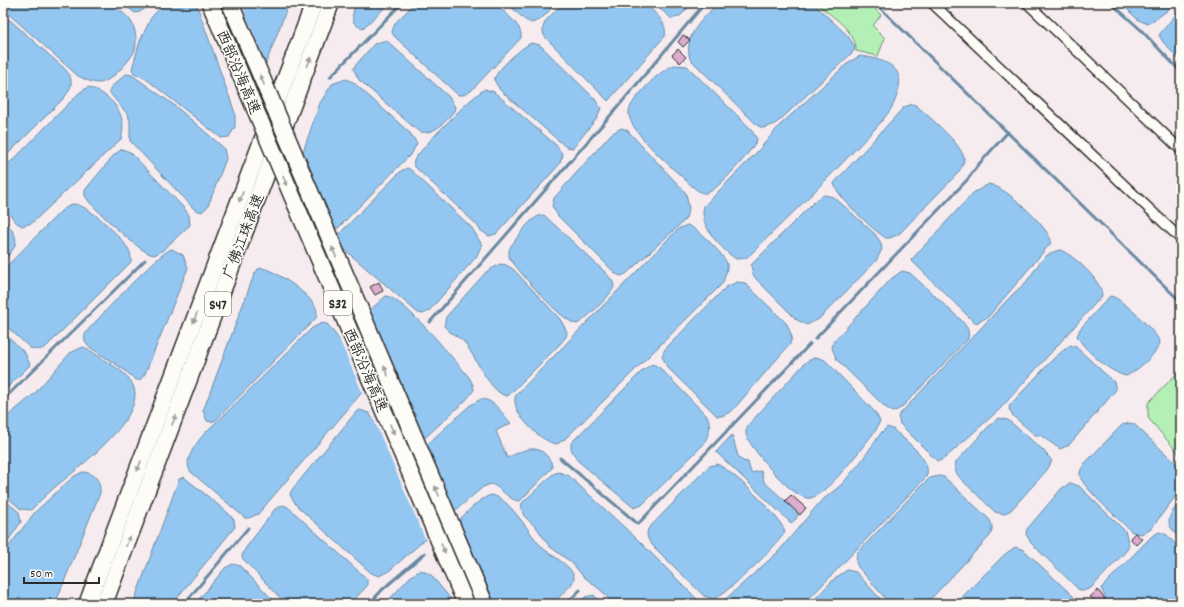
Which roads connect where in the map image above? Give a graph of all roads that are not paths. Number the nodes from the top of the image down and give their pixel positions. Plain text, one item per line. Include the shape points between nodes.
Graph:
1 (210, 3) edge
2 (230, 3) edge
3 (314, 3) edge
4 (331, 3) edge
5 (932, 3) edge
6 (1027, 3) edge
7 (1181, 150) edge
8 (1181, 239) edge
9 (88, 604) edge
10 (104, 604) edge
11 (466, 604) edge
12 (485, 604) edge

1 -> 11 highway, 西部沿海高速 / S32, bridge
12 -> 2 highway, 西部沿海高速 / S32, bridge
3 -> 9 highway, 广佛江珠高速 / S47
10 -> 4 highway, 广佛江珠高速 / S47
5 - 8 street
6 - 7 street

